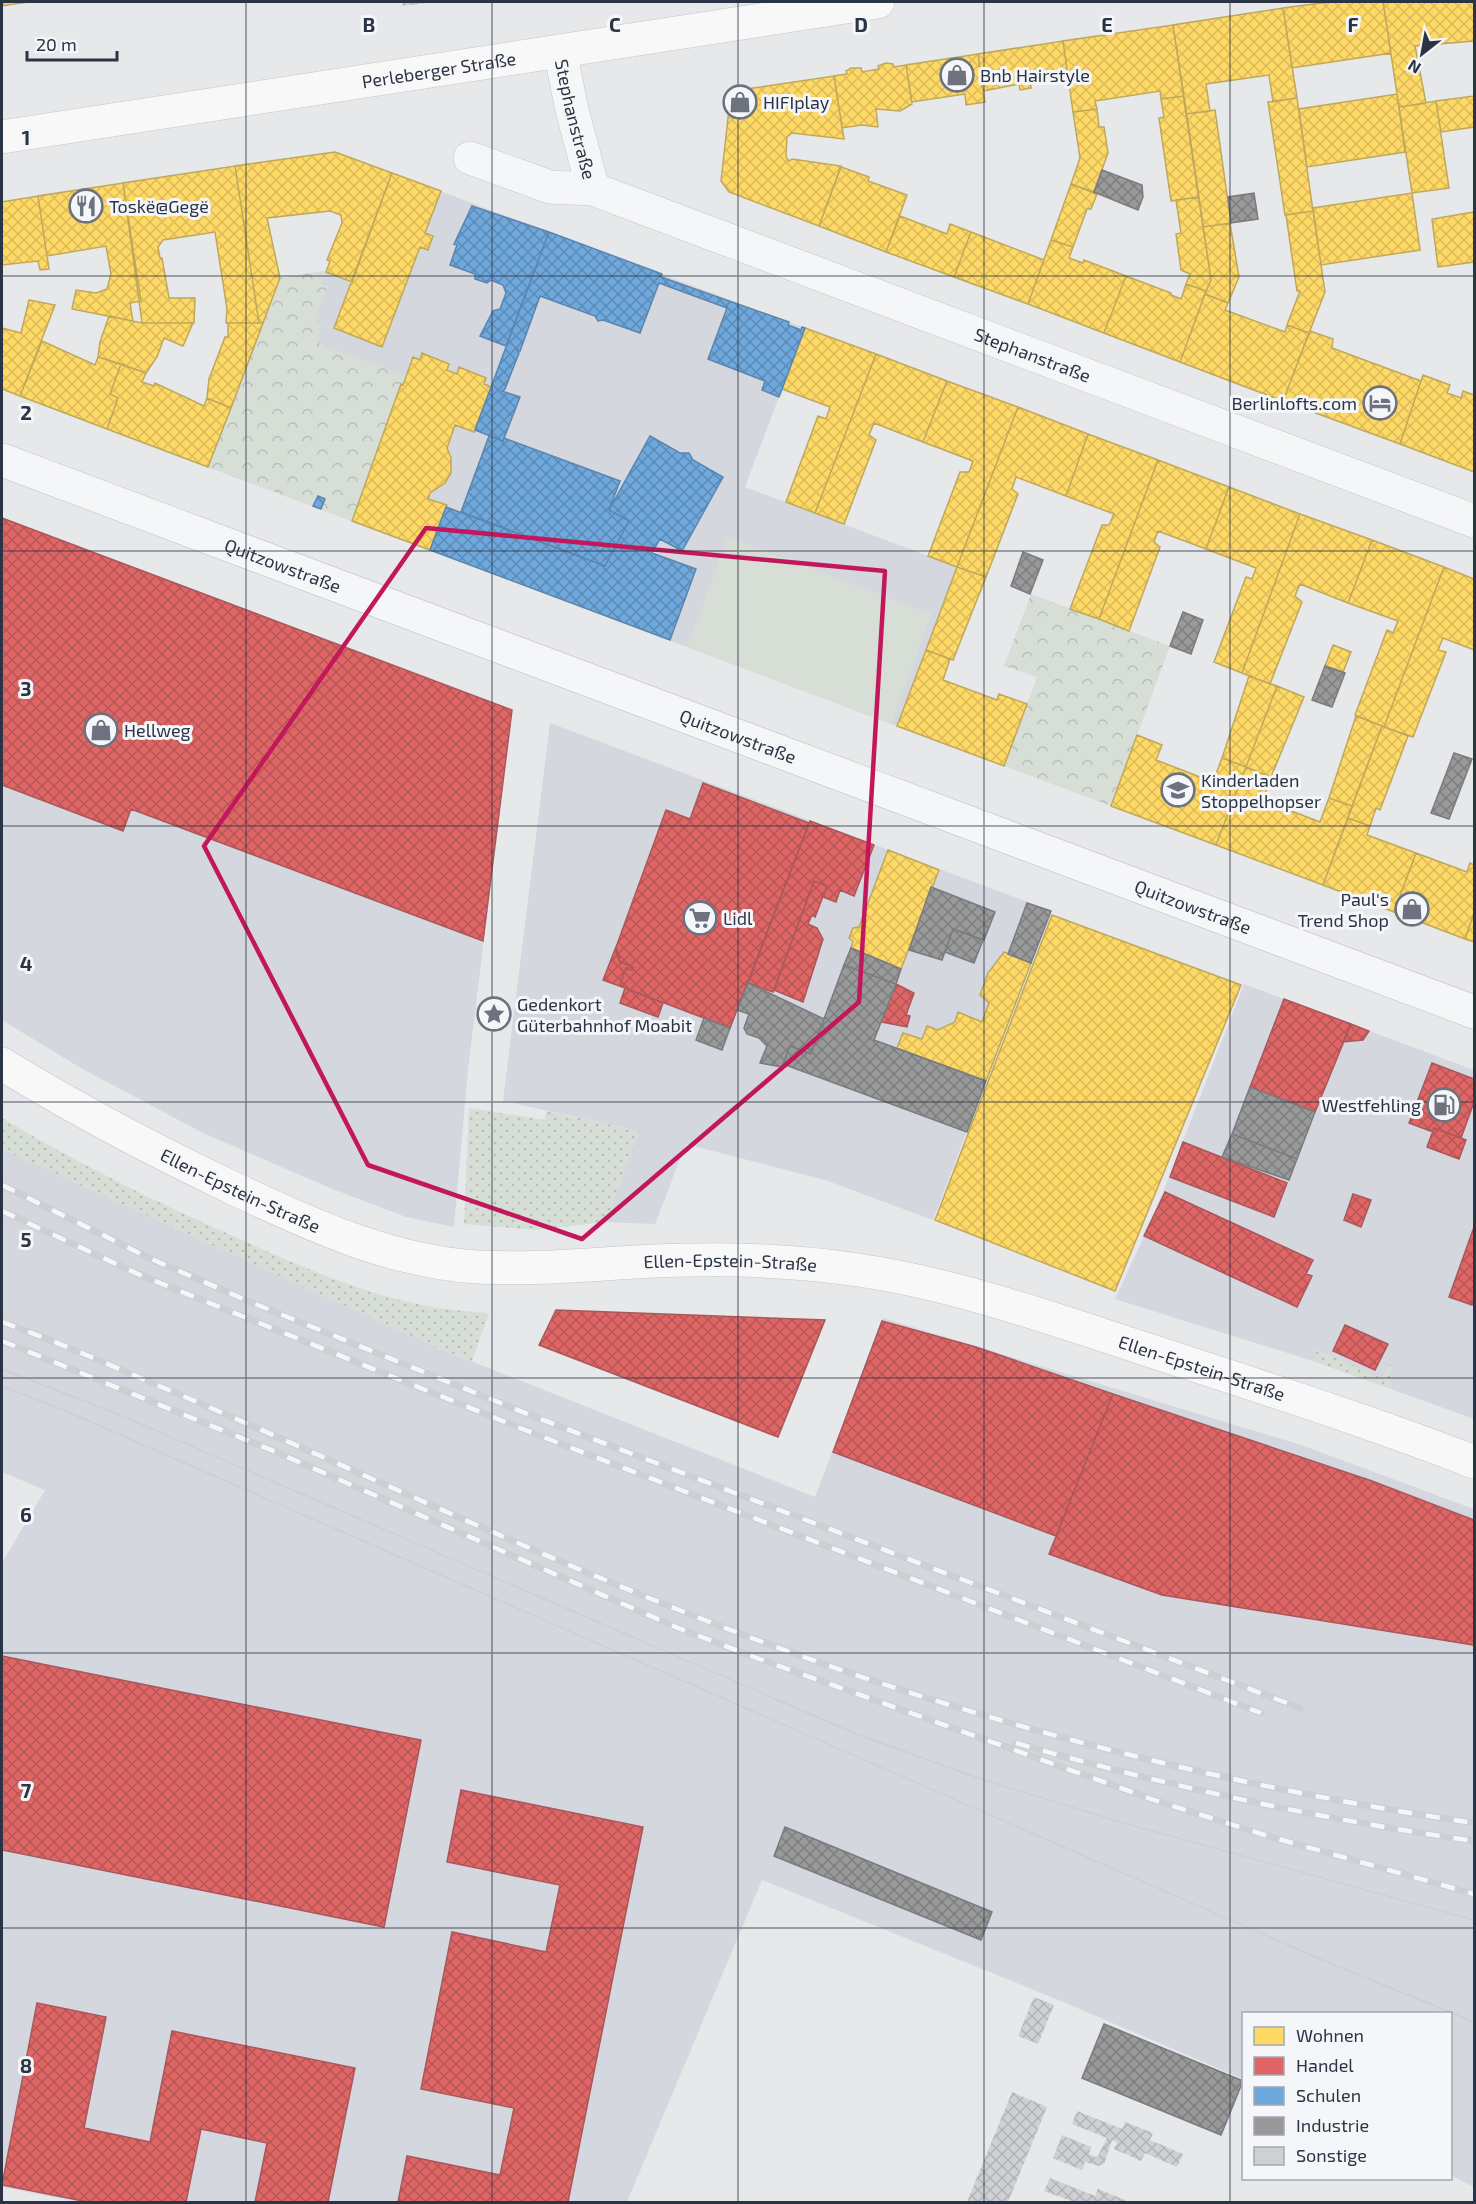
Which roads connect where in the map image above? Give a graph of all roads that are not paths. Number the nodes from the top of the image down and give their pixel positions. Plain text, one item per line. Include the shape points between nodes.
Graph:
1 (878, 2) edge
2 (560, 51) junction
3 (17, 134) edge
4 (470, 158) dead end
5 (593, 189) junction
6 (2, 460) edge
7 (1474, 521) edge
8 (1474, 1012) edge
9 (2, 1064) edge
10 (1474, 1462) edge

1 - 2 main road, Perleberger Straße
2 - 3 main road, Perleberger Straße
2 - 5 street, Stephanstraße
4 - 5 street, Stephanstraße via 550,187
5 - 7 street, Stephanstraße
6 - 8 street, Quitzowstraße
9 - 10 main road, Ellen-Epstein-Straße via 162,1155 249,1196 372,1246 420,1261 517,1268 695,1260 786,1262 913,1279 1028,1311 1399,1433

